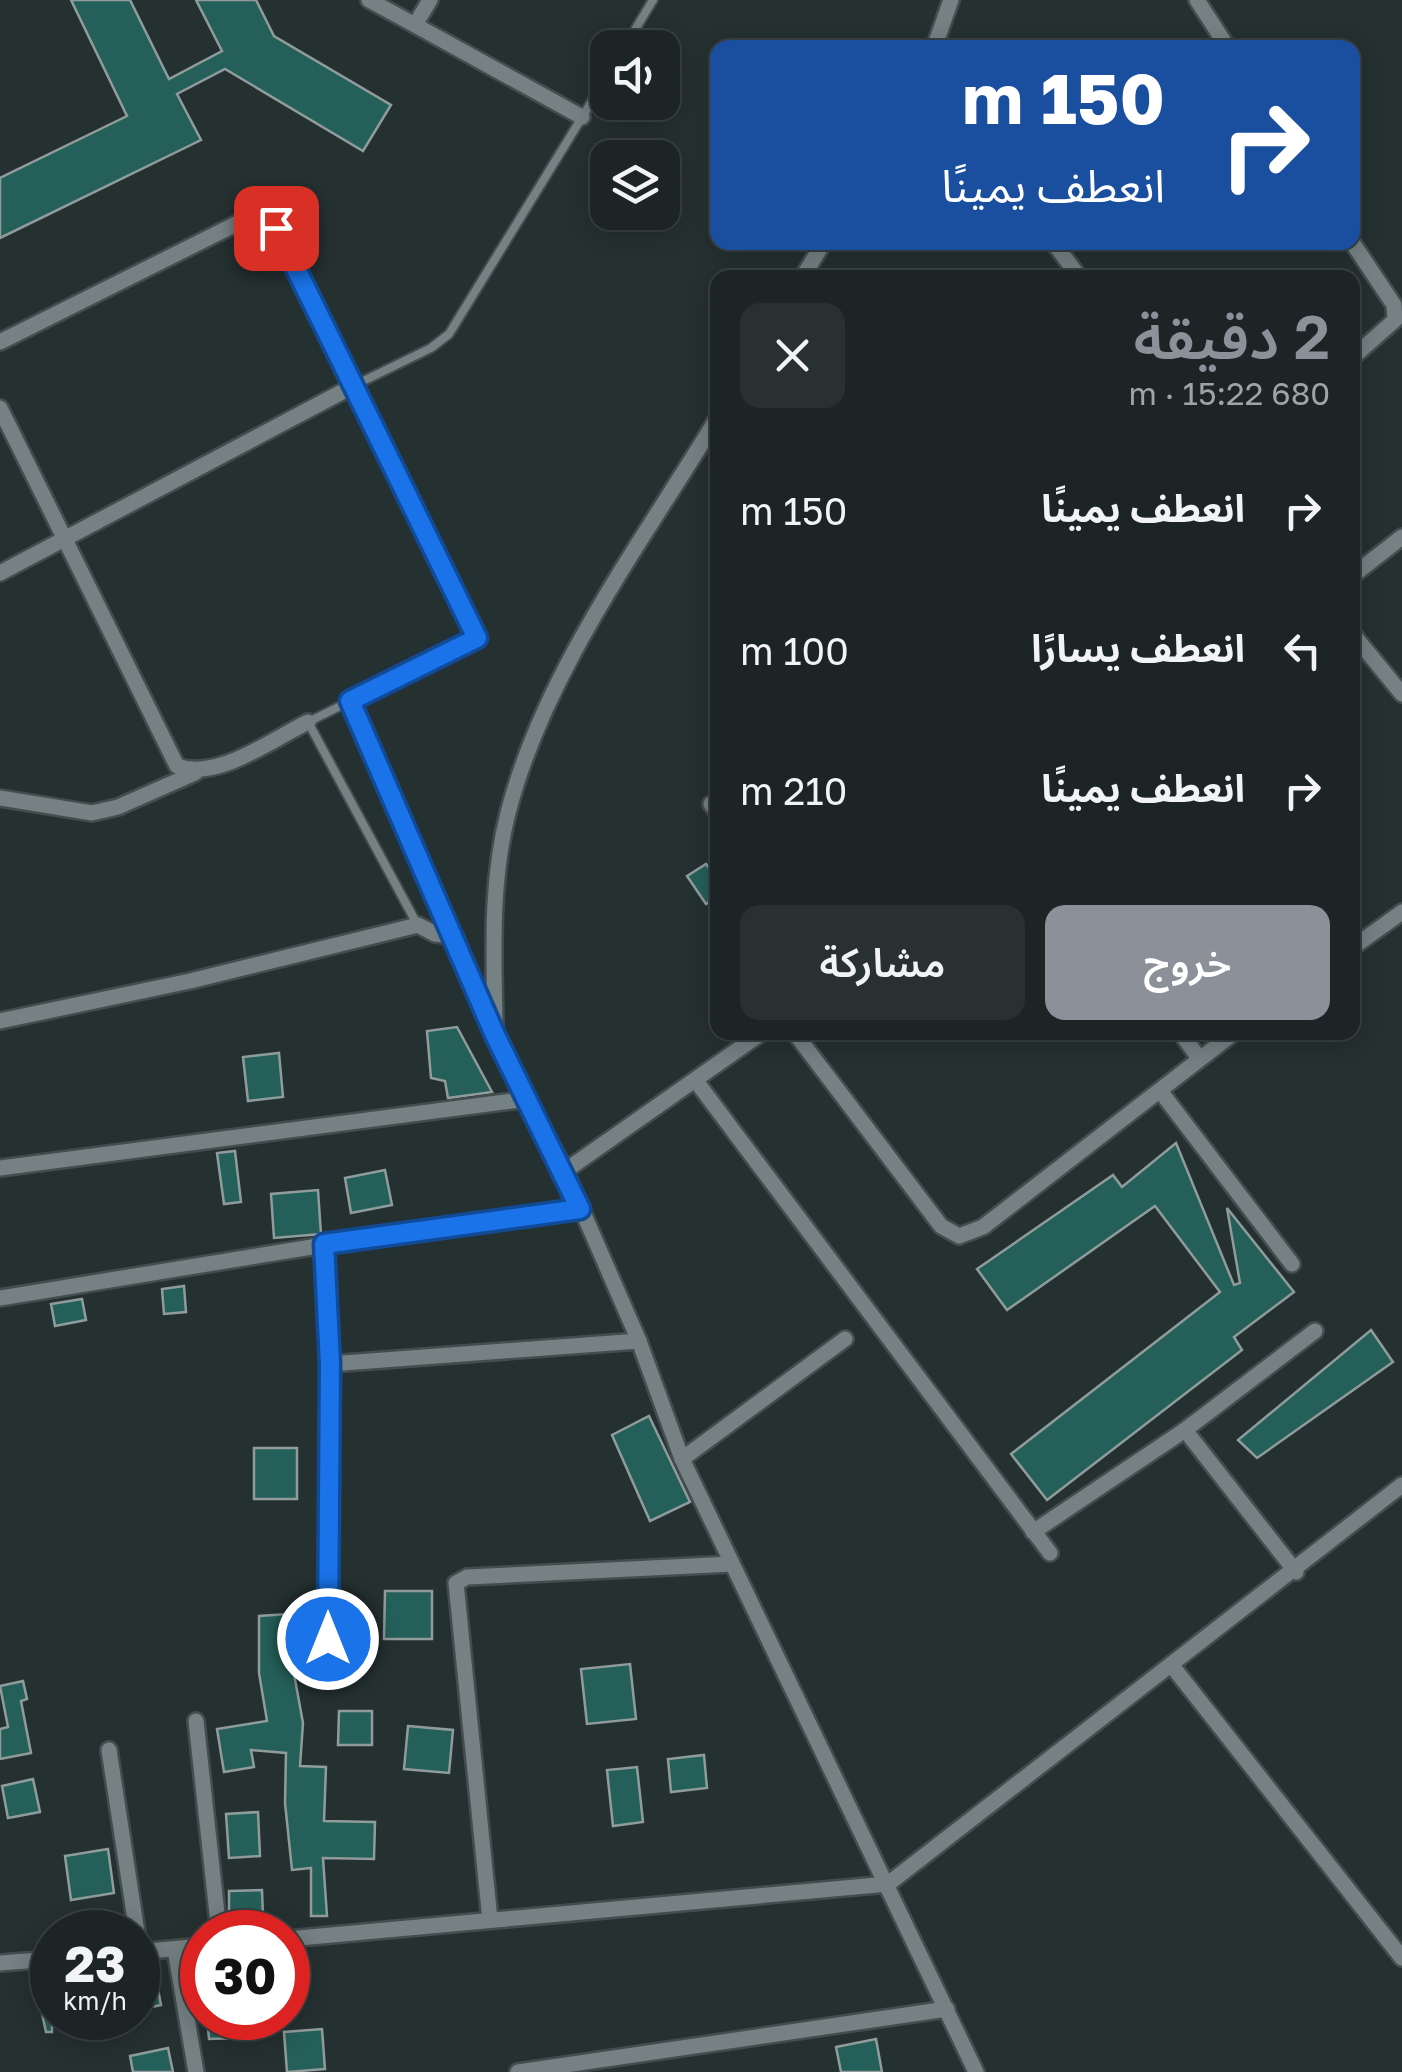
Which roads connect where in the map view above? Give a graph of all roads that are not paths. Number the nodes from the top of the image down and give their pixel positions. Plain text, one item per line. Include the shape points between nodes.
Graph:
1 (368, 0) edge
2 (430, 0) edge
3 (653, 0) edge
4 (951, 0) edge
5 (1198, 0) edge
6 (415, 26) junction
7 (635, 30) edge
8 (937, 40) edge
9 (1223, 40) edge
10 (590, 105) edge
11 (582, 118) junction
12 (1357, 250) edge
13 (0, 342) edge
14 (1360, 351) edge
15 (355, 386) junction
16 (0, 408) edge
17 (710, 429) edge
18 (1402, 537) edge
19 (66, 540) junction
20 (1360, 570) edge
21 (0, 573) edge
22 (1360, 642) edge
23 (1400, 689) edge
24 (350, 701) junction
25 (308, 722) junction
26 (195, 773) junction
27 (0, 798) edge
28 (1402, 912) edge
29 (418, 925) junction
30 (455, 936) junction
31 (1360, 942) edge
32 (0, 1021) edge
33 (495, 1035) junction
34 (752, 1040) edge
35 (800, 1040) edge
36 (1186, 1040) edge
37 (1224, 1040) edge
38 (1200, 1058) junction
39 (696, 1081) junction
40 (1161, 1092) junction
41 (527, 1098) junction
42 (0, 1168) edge
43 (565, 1171) junction
44 (580, 1209) junction
45 (324, 1244) junction
46 (1292, 1264) dead end
47 (0, 1298) edge
48 (1315, 1330) dead end
49 (845, 1338) dead end
50 (640, 1341) junction
51 (330, 1364) junction
52 (1186, 1430) junction
53 (682, 1459) junction
54 (1402, 1485) edge
55 (1033, 1532) junction
56 (1050, 1553) dead end
57 (732, 1564) junction
58 (1296, 1572) junction
59 (1174, 1667) junction
60 (328, 1678) dead end
61 (196, 1720) dead end
62 (110, 1750) dead end
63 (888, 1884) junction
64 (133, 1910) edge
65 (216, 1910) edge
66 (490, 1920) junction
67 (310, 1936) edge
68 (175, 1948) junction
69 (180, 1948) edge
70 (160, 1950) edge
71 (1402, 1958) edge
72 (30, 1961) edge
73 (0, 1964) edge
74 (947, 2008) junction
75 (196, 2072) edge
76 (518, 2072) edge
77 (976, 2072) edge

1 - 6 street
2 - 6 street
3 - 7 lane
4 - 8 street
5 - 9 street
6 - 11 street
10 - 11 lane
11 - 15 lane via 449,334
12 - 14 street via 1394,306 1396,320
13 - 15 street via 244,220 260,218 276,228
15 - 19 street
15 - 24 lane via 477,638
16 - 19 street
17 - 33 street via 583,640 527,748 497,872
18 - 20 street
19 - 21 street
19 - 26 street via 168,751 177,766
22 - 23 street
24 - 25 lane
24 - 30 lane
25 - 26 street
25 - 29 lane
26 - 27 street via 92,813
28 - 31 street
29 - 30 street
29 - 32 street
30 - 33 street
33 - 41 street
34 - 39 street
35 - 40 street via 950,1235 983,1227
36 - 38 street
37 - 38 street
38 - 40 street
39 - 43 street
39 - 55 street
40 - 46 street
41 - 42 street
41 - 43 street
43 - 44 street
44 - 45 street
44 - 50 street
45 - 47 street
45 - 51 street
48 - 52 street
49 - 53 street
50 - 51 street
50 - 53 street
51 - 60 street
52 - 55 street
52 - 58 street
53 - 57 street
54 - 58 street
55 - 56 street
57 - 63 street
57 - 66 street via 468,1577 456,1583
58 - 59 street
59 - 63 street
59 - 71 street
61 - 65 street
62 - 64 street
63 - 66 street
63 - 74 street
66 - 67 street
68 - 69 street
68 - 70 street
68 - 75 street
72 - 73 street
74 - 76 street
74 - 77 street

